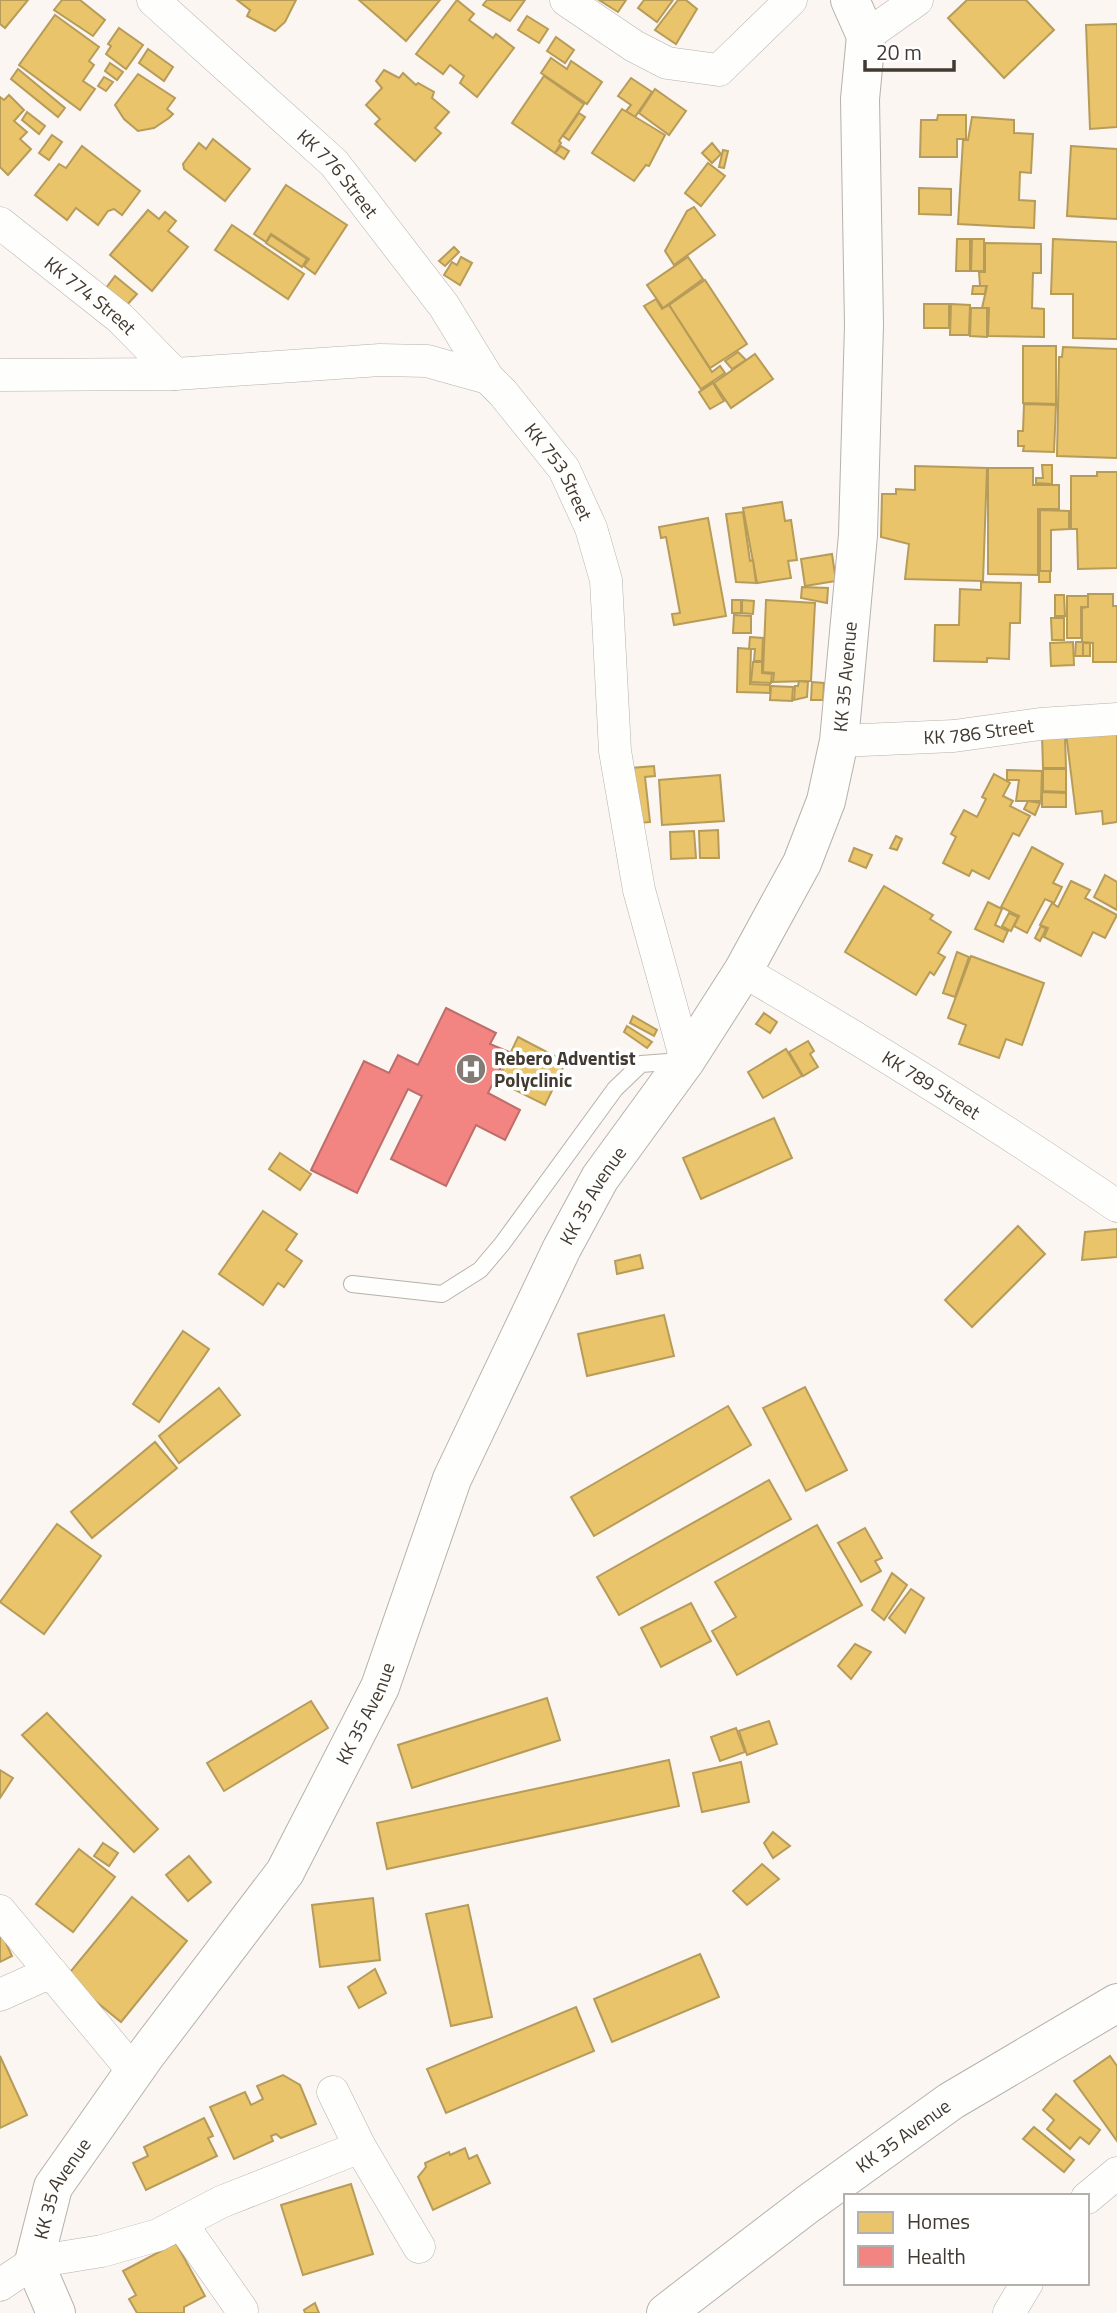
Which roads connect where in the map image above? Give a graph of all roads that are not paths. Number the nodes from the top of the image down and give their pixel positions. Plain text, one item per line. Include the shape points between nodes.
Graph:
1 (153, 0) edge
2 (566, 0) edge
3 (791, 0) edge
4 (850, 0) edge
5 (917, 0) edge
6 (866, 37) junction
7 (0, 223) edge
8 (175, 374) junction
9 (0, 375) edge
10 (488, 378) junction
11 (1117, 719) edge
12 (839, 741) junction
13 (743, 971) junction
14 (686, 1060) junction
15 (1117, 1206) edge
16 (352, 1284) dead end
17 (0, 1911) edge
18 (51, 1972) junction
19 (0, 1995) edge
20 (1117, 2003) edge
21 (134, 2072) junction
22 (333, 2092) dead end
23 (360, 2147) junction
24 (1117, 2173) edge
25 (1089, 2196) edge
26 (181, 2223) junction
27 (419, 2247) dead end
28 (34, 2262) junction
29 (0, 2285) edge
30 (1026, 2285) edge
31 (242, 2309) dead end
32 (55, 2313) edge
33 (666, 2313) edge
34 (1009, 2313) edge

1 - 10 street, KK 776 Street via 334,163 444,306
2 - 3 street via 667,63 719,70
4 - 6 main road, KK 35 Avenue
5 - 6 street
6 - 12 main road, KK 35 Avenue via 860,99 864,325 858,535
7 - 8 street, KK 774 Street via 120,318
8 - 9 street
8 - 10 street via 380,360 427,361
10 - 14 street, KK 753 Street via 564,469 591,528 606,580 615,751 637,877
11 - 12 street, KK 786 Street via 954,736
12 - 13 main road, KK 35 Avenue via 826,801 802,863
13 - 14 main road, KK 35 Avenue
13 - 15 street, KK 789 Street via 1035,1150
14 - 16 lane via 641,1064 615,1089 480,1270 442,1294
14 - 21 main road, KK 35 Avenue via 600,1178 562,1248 452,1479 380,1687 285,1872
17 - 18 street
18 - 19 street
18 - 21 street
20 - 33 main road, KK 35 Avenue via 951,2101
21 - 28 main road, KK 35 Avenue via 53,2187
22 - 23 street
23 - 26 street via 221,2202
23 - 27 street
24 - 25 street
26 - 28 street via 158,2235 103,2251
26 - 31 street
28 - 29 street
28 - 32 main road, KK 35 Avenue
30 - 34 street

